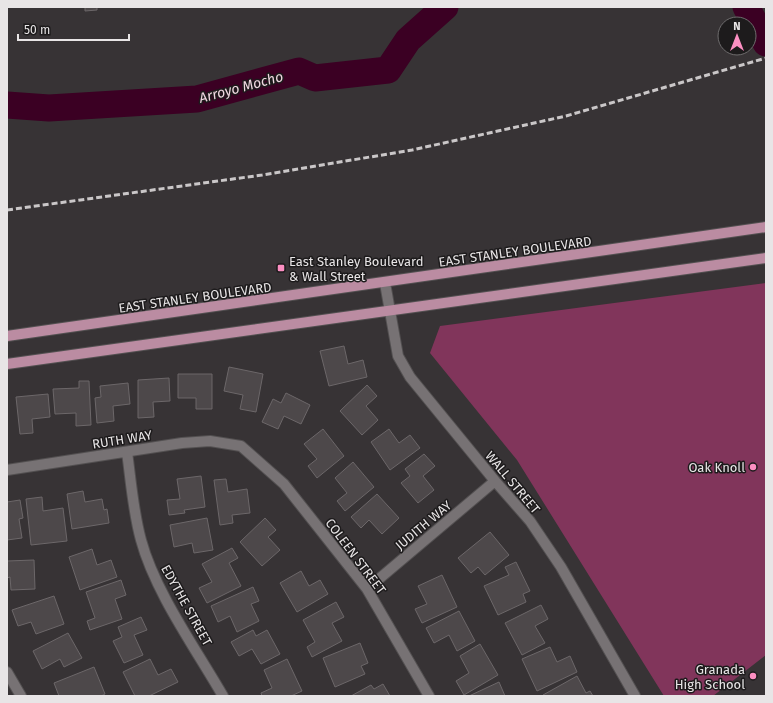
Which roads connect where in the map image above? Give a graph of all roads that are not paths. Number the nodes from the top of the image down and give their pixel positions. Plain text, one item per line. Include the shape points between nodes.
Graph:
1 (766, 227) edge
2 (766, 258) edge
3 (385, 283) junction
4 (389, 312) junction
5 (7, 336) edge
6 (7, 364) edge
7 (241, 446) joint
8 (127, 452) junction
9 (7, 470) edge
10 (495, 482) junction
11 (367, 589) junction
12 (7, 672) edge
13 (21, 696) edge
14 (223, 696) edge
15 (429, 696) edge
16 (635, 696) edge

1 - 3 main road, EAST STANLEY BOULEVARD
2 - 4 main road
3 - 4 street, WALL STREET
3 - 5 main road, EAST STANLEY BOULEVARD
4 - 6 main road
4 - 10 street, WALL STREET via 398,356 410,377
7 - 8 street, RUTH WAY via 210,441
7 - 11 street, COLEEN STREET via 284,484
8 - 9 street, RUTH WAY
8 - 14 street, EDYTHE STREET via 133,503 141,540 157,584
10 - 11 street, JUDITH WAY
10 - 16 street, WALL STREET via 530,521 561,567
11 - 15 street, COLEEN STREET
12 - 13 street

